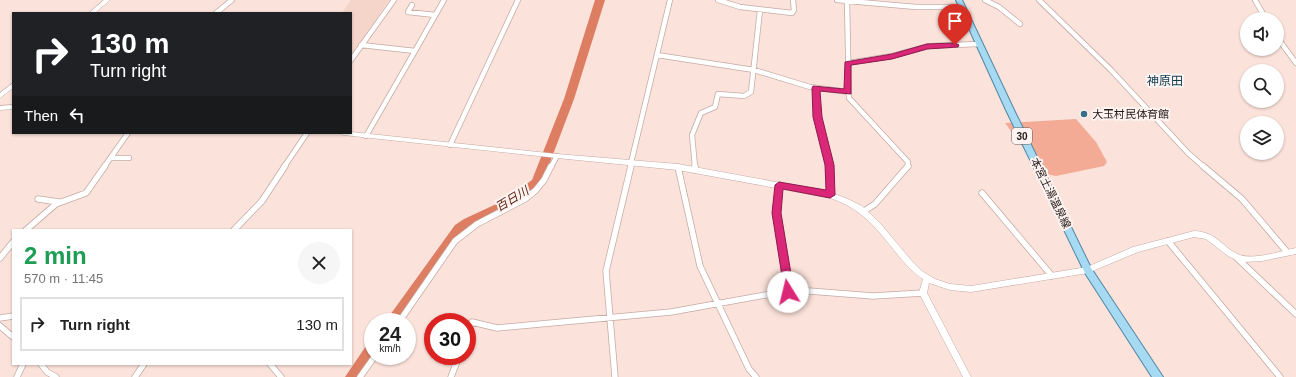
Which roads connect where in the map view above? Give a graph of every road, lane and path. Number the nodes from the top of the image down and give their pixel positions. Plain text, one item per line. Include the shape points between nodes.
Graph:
1 (107, 0) edge
2 (232, 0) edge
3 (394, 0) edge
4 (444, 0) edge
5 (518, 0) edge
6 (670, 0) edge
7 (718, 0) edge
8 (793, 0) edge
9 (837, 0) edge
10 (847, 0) edge
11 (985, 0) edge
12 (1039, 0) edge
13 (1255, 0) edge
14 (961, 3) edge
15 (412, 5) dead end
16 (760, 10) junction
17 (93, 12) edge
18 (217, 12) edge
19 (1262, 12) edge
20 (435, 15) junction
21 (1020, 24) dead end
22 (979, 44) junction
23 (361, 45) junction
24 (1284, 47) edge
25 (415, 51) junction
26 (657, 55) junction
27 (352, 58) edge
28 (1296, 63) edge
29 (848, 64) junction
30 (754, 70) junction
31 (12, 86) edge
32 (816, 88) junction
33 (849, 92) junction
34 (0, 96) edge
35 (12, 107) edge
36 (0, 108) edge
37 (127, 134) edge
38 (306, 134) edge
39 (351, 134) edge
40 (366, 136) junction
41 (450, 145) junction
42 (554, 156) junction
43 (112, 158) junction
44 (129, 158) dead end
45 (632, 163) junction
46 (678, 167) junction
47 (695, 170) junction
48 (779, 185) junction
49 (982, 193) dead end
50 (830, 195) junction
51 (38, 199) dead end
52 (59, 202) junction
53 (864, 211) junction
54 (27, 229) edge
55 (235, 229) edge
56 (1168, 241) junction
57 (12, 243) edge
58 (3, 251) edge
59 (1296, 251) edge
60 (1287, 252) junction
61 (1232, 254) junction
62 (0, 258) edge
63 (1088, 270) junction
64 (1052, 276) junction
65 (927, 278) junction
66 (788, 292) junction
67 (923, 293) junction
68 (718, 304) junction
69 (405, 313) edge
70 (1296, 314) edge
71 (12, 316) edge
72 (609, 317) junction
73 (0, 318) edge
74 (476, 323) edge
75 (0, 326) edge
76 (12, 336) edge
77 (23, 365) edge
78 (43, 365) edge
79 (143, 365) edge
80 (271, 365) edge
81 (369, 365) edge
82 (456, 365) edge
83 (17, 377) edge
84 (56, 377) edge
85 (135, 377) edge
86 (281, 377) edge
87 (360, 377) edge
88 (451, 377) edge
89 (615, 377) edge
90 (756, 377) edge
91 (966, 377) edge
92 (1158, 377) edge
93 (1280, 377) edge

1 - 17 street
2 - 18 street
3 - 23 street
4 - 20 street
5 - 41 street
6 - 26 street
7 - 16 street
8 - 16 street via 792,13
9 - 10 street
10 - 14 street via 916,7
10 - 29 street
11 - 21 street via 999,7
12 - 60 street via 1111,70 1188,153 1242,199
13 - 19 street
14 - 22 main road, 本宮土湯温泉線 / 30
15 - 20 street via 408,12
16 - 30 street
20 - 25 street
22 - 29 street via 929,46
22 - 63 main road, 本宮土湯温泉線 / 30
23 - 25 street
23 - 27 street
24 - 28 street
25 - 40 street
26 - 30 street
26 - 45 street
29 - 33 street
30 - 32 street
30 - 47 street via 751,92 744,96 718,94 715,107 699,115 691,138
31 - 34 street
32 - 33 street
32 - 50 street via 818,117 829,165
33 - 53 street via 849,98 908,162 908,167 875,204
35 - 36 street
37 - 43 street
38 - 55 street via 262,201
39 - 40 street
40 - 41 street
41 - 42 street
42 - 45 street
42 - 69 street via 544,180 530,195 476,224 455,241
43 - 44 street
43 - 52 street via 86,193
45 - 46 street
45 - 72 street via 606,271
46 - 47 street
46 - 68 street via 700,266
47 - 48 street
48 - 50 street
48 - 66 street via 776,213
49 - 64 street
50 - 53 street via 850,202
51 - 52 street
52 - 54 street
53 - 65 street via 910,265
56 - 61 street via 1203,234 1216,240
56 - 63 street via 1136,250
56 - 93 street
57 - 58 street
58 - 62 street
59 - 60 street
60 - 61 street via 1248,260
61 - 70 street
63 - 64 street
63 - 92 main road, 本宮土湯温泉線 / 30
64 - 65 street via 971,289 952,288
65 - 67 street
66 - 67 street via 873,296
66 - 68 street
67 - 91 street
68 - 72 street via 671,312
68 - 90 street via 749,369
71 - 73 street
72 - 74 street via 497,328
72 - 89 street
75 - 76 street
77 - 83 street
78 - 84 street via 47,372
79 - 85 street
80 - 86 street
81 - 87 street
82 - 88 street

